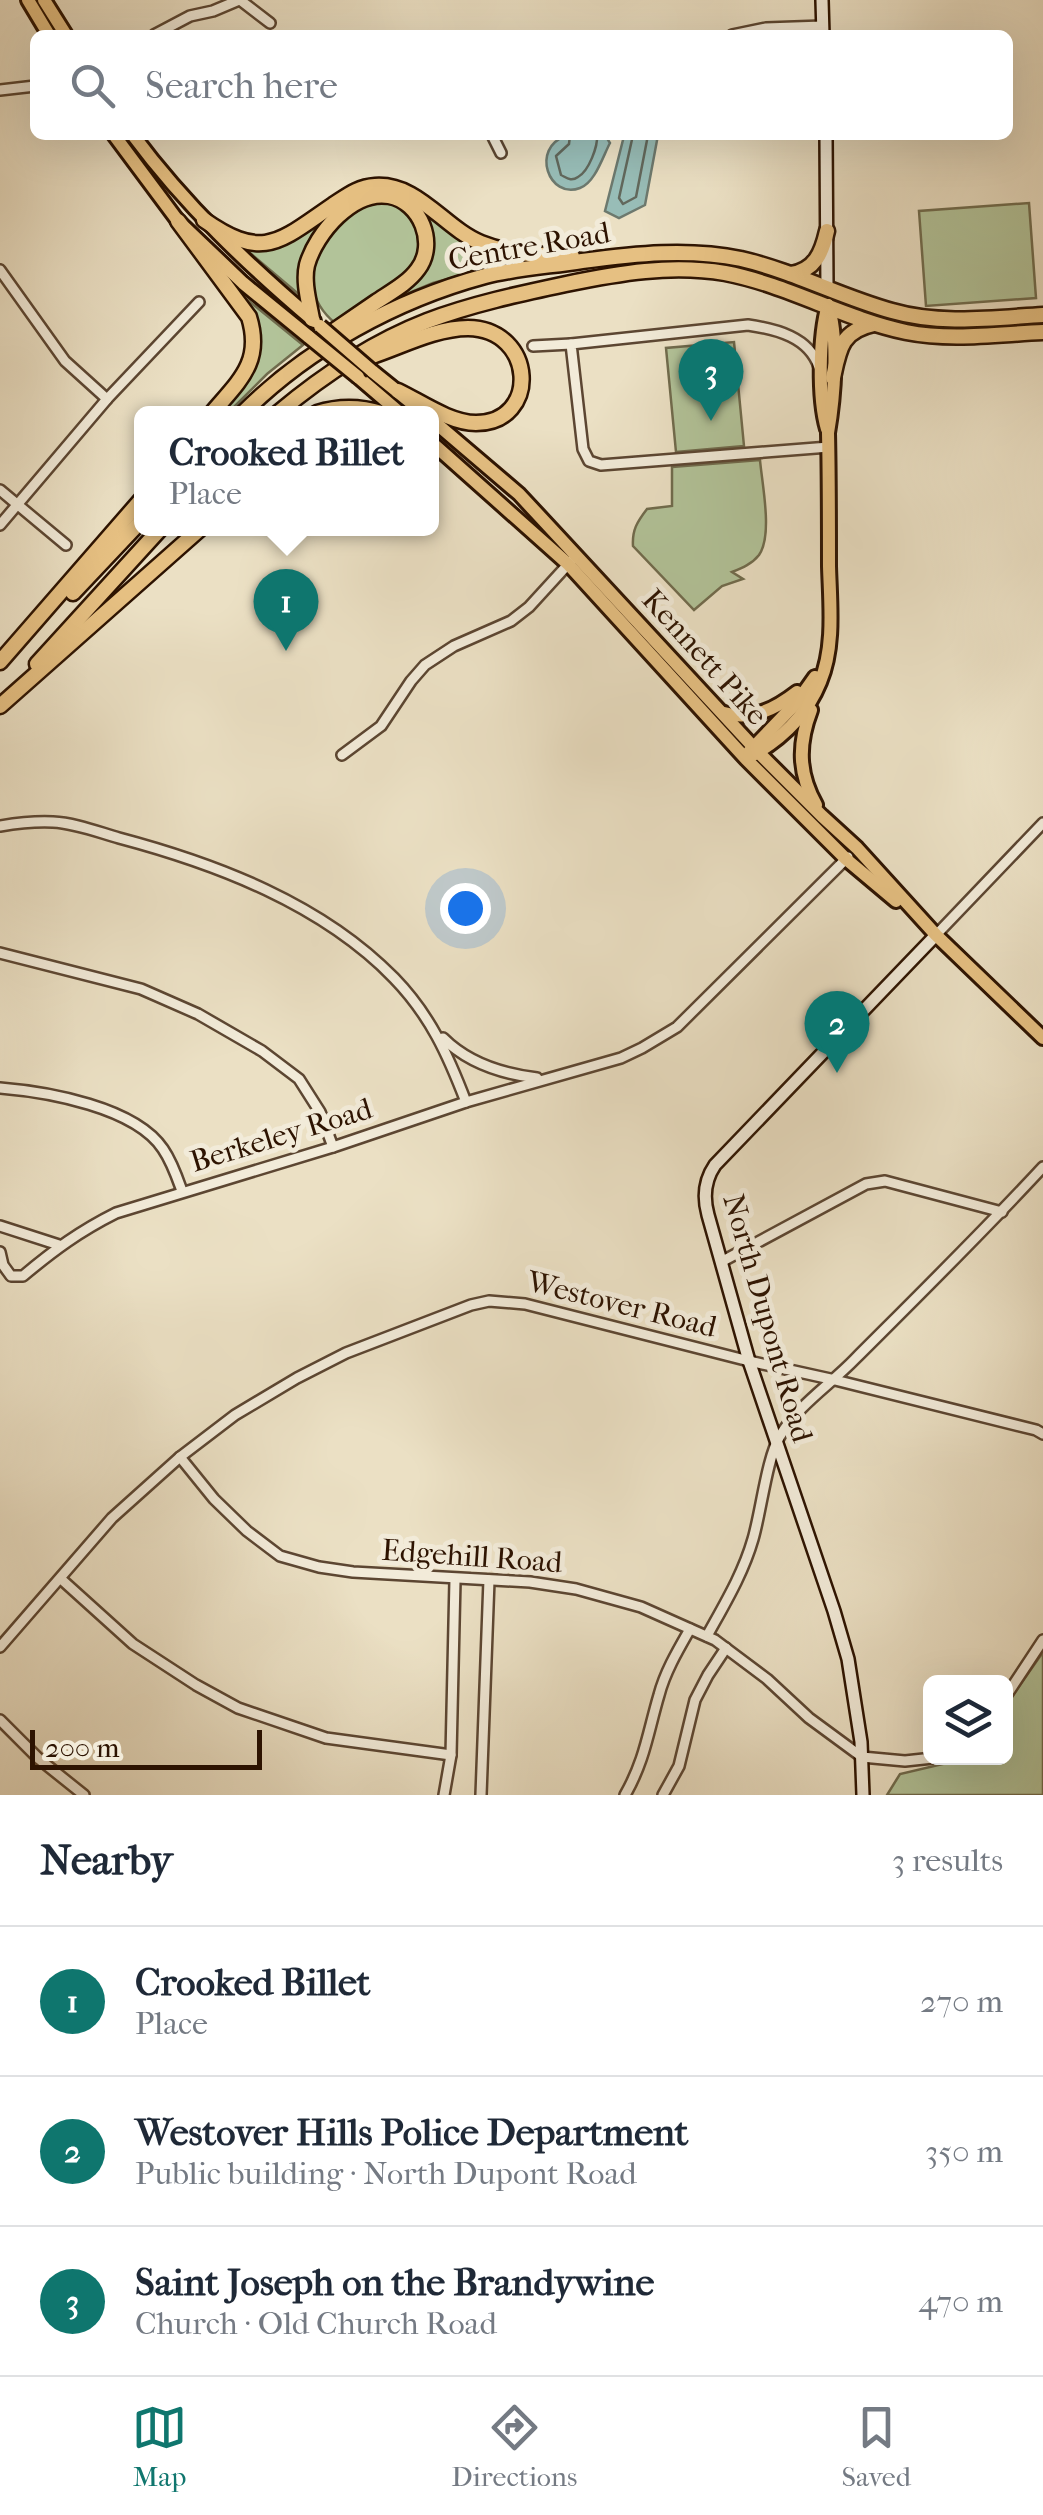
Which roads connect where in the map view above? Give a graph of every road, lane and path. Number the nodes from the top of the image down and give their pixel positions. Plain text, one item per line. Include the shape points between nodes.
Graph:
1 (28, 0) edge
2 (44, 0) edge
3 (240, 0) edge
4 (822, 0) edge
5 (270, 23) dead end
6 (47, 30) edge
7 (63, 30) edge
8 (163, 30) edge
9 (756, 30) edge
10 (823, 30) edge
11 (30, 87) edge
12 (0, 90) edge
13 (118, 140) edge
14 (137, 140) edge
15 (495, 140) edge
16 (826, 140) edge
17 (501, 152) dead end
18 (204, 220) junction
19 (178, 221) junction
20 (827, 231) junction
21 (606, 258) junction
22 (0, 270) edge
23 (790, 274) junction
24 (828, 288) junction
25 (199, 302) dead end
26 (828, 305) junction
27 (1043, 315) edge
28 (316, 322) junction
29 (876, 324) junction
30 (1043, 329) edge
31 (571, 344) junction
32 (534, 346) dead end
33 (338, 369) junction
34 (365, 374) junction
35 (828, 381) junction
36 (398, 391) junction
37 (107, 399) junction
38 (218, 406) edge
39 (243, 406) edge
40 (252, 406) edge
41 (289, 406) edge
42 (393, 406) edge
43 (415, 406) edge
44 (430, 406) edge
45 (439, 410) edge
46 (439, 427) edge
47 (828, 440) junction
48 (439, 449) edge
49 (0, 490) edge
50 (17, 505) junction
51 (134, 508) edge
52 (0, 526) edge
53 (134, 528) edge
54 (155, 536) edge
55 (191, 536) edge
56 (66, 544) dead end
57 (572, 559) junction
58 (0, 662) edge
59 (0, 671) edge
60 (817, 682) junction
61 (0, 705) edge
62 (723, 713) junction
63 (752, 753) junction
64 (342, 755) dead end
65 (822, 816) junction
66 (1043, 822) edge
67 (0, 826) edge
68 (857, 848) junction
69 (846, 859) junction
70 (936, 935) junction
71 (0, 953) edge
72 (431, 1025) junction
73 (1043, 1038) edge
74 (546, 1080) junction
75 (0, 1088) edge
76 (466, 1102) junction
77 (333, 1147) junction
78 (1043, 1167) edge
79 (182, 1191) junction
80 (1002, 1212) junction
81 (0, 1226) edge
82 (60, 1245) junction
83 (0, 1252) edge
84 (721, 1262) junction
85 (749, 1361) junction
86 (835, 1380) junction
87 (1042, 1432) edge
88 (776, 1442) junction
89 (180, 1457) junction
90 (61, 1578) junction
91 (455, 1580) junction
92 (489, 1580) junction
93 (690, 1629) junction
94 (707, 1636) junction
95 (1043, 1640) edge
96 (0, 1646) edge
97 (726, 1648) junction
98 (1013, 1685) edge
99 (0, 1720) edge
100 (451, 1754) junction
101 (862, 1757) junction
102 (923, 1759) edge
103 (84, 1795) edge
104 (444, 1795) edge
105 (481, 1795) edge
106 (625, 1795) edge
107 (663, 1795) edge
108 (863, 1795) edge

1 - 6 main road
2 - 7 main road
3 - 5 street
3 - 8 street
4 - 10 main road
9 - 10 street
11 - 12 street
13 - 19 main road
14 - 18 main road
15 - 17 street
16 - 20 main road
18 - 21 highway via 241,242 275,242 356,190 392,187 458,231 502,250
18 - 28 main road
19 - 34 main road, bridge via 243,283
19 - 38 highway via 252,327 249,368
20 - 23 highway via 814,264
20 - 24 main road
21 - 23 highway, Centre Road via 682,253
21 - 40 highway, Centre Road via 489,275 417,298 304,362
22 - 37 street via 65,360
23 - 24 highway, Centre Road
24 - 26 main road
24 - 27 highway, Centre Road via 918,317
25 - 37 street
26 - 29 highway, Centre Road
26 - 33 highway, Centre Road via 747,278 648,270 480,303 399,333
26 - 35 main road
28 - 34 main road, bridge
28 - 39 highway via 306,268 325,231 368,198 394,197 417,214 426,231 422,265 285,366
29 - 30 highway, Centre Road via 934,336
29 - 35 highway via 846,338
31 - 32 street
31 - 35 street via 763,327 805,345
31 - 47 street via 583,448 601,466
33 - 41 highway, Centre Road
33 - 45 highway via 450,330 502,337 523,374 513,405 480,423
34 - 36 main road
34 - 42 main road
35 - 47 main road
36 - 43 main road
36 - 44 highway
37 - 50 street
46 - 57 main road, Kennett Pike via 518,494
47 - 60 main road via 828,645
48 - 57 main road, Kennett Pike
49 - 50 street
50 - 52 street
50 - 56 street
51 - 58 highway
53 - 59 highway
54 - 61 highway
55 - 61 highway
57 - 62 main road, Kennett Pike
57 - 63 main road, Kennett Pike
57 - 64 street via 511,622 433,658 380,726
60 - 62 main road via 772,709
60 - 63 main road via 794,724
60 - 65 main road via 801,758
62 - 63 main road, Kennett Pike
63 - 65 main road, Kennett Pike
63 - 69 main road, Kennett Pike
65 - 68 main road, Kennett Pike
66 - 70 street
67 - 72 street via 57,822 196,860 275,895 368,954
68 - 69 street, Berkeley Road
68 - 70 main road, Kennett Pike
69 - 70 main road, Kennett Pike
69 - 74 street, Berkeley Road via 676,1027 621,1058
70 - 73 main road, Kennett Pike
70 - 84 main road, North Dupont Road via 712,1169 705,1202
71 - 77 street via 141,989 262,1050 299,1079
72 - 74 street via 468,1058
72 - 76 street
74 - 76 street, Berkeley Road
75 - 79 street via 129,1118 162,1146
76 - 77 street, Berkeley Road
77 - 79 street, Berkeley Road
78 - 80 street
79 - 82 street, Berkeley Road via 116,1214
80 - 84 street via 885,1181 866,1184
80 - 86 street
81 - 82 street
82 - 83 street, Berkeley Road via 23,1276 11,1276
84 - 85 main road, North Dupont Road
85 - 86 street, Westover Road
85 - 88 main road, North Dupont Road
85 - 89 street, Westover Road via 525,1304 489,1302 346,1353 235,1415
86 - 87 street, Westover Road
86 - 88 street via 800,1409
88 - 94 street via 744,1568
88 - 101 main road, North Dupont Road via 840,1628
89 - 90 street, Westover Road via 112,1518
89 - 91 street, Edgehill Road via 214,1499 280,1556 353,1572
90 - 96 street, Westover Road
90 - 100 street via 133,1644 238,1708 326,1738
91 - 92 street, Edgehill Road
91 - 100 street
92 - 93 street, Edgehill Road via 576,1589
92 - 105 street
93 - 94 street, Edgehill Road
93 - 106 street via 659,1693 647,1748
94 - 97 street, Edgehill Road
95 - 98 street
97 - 101 street, Edgehill Road
97 - 107 street via 695,1700
99 - 103 street
100 - 104 street
101 - 102 street
101 - 108 main road, North Dupont Road

